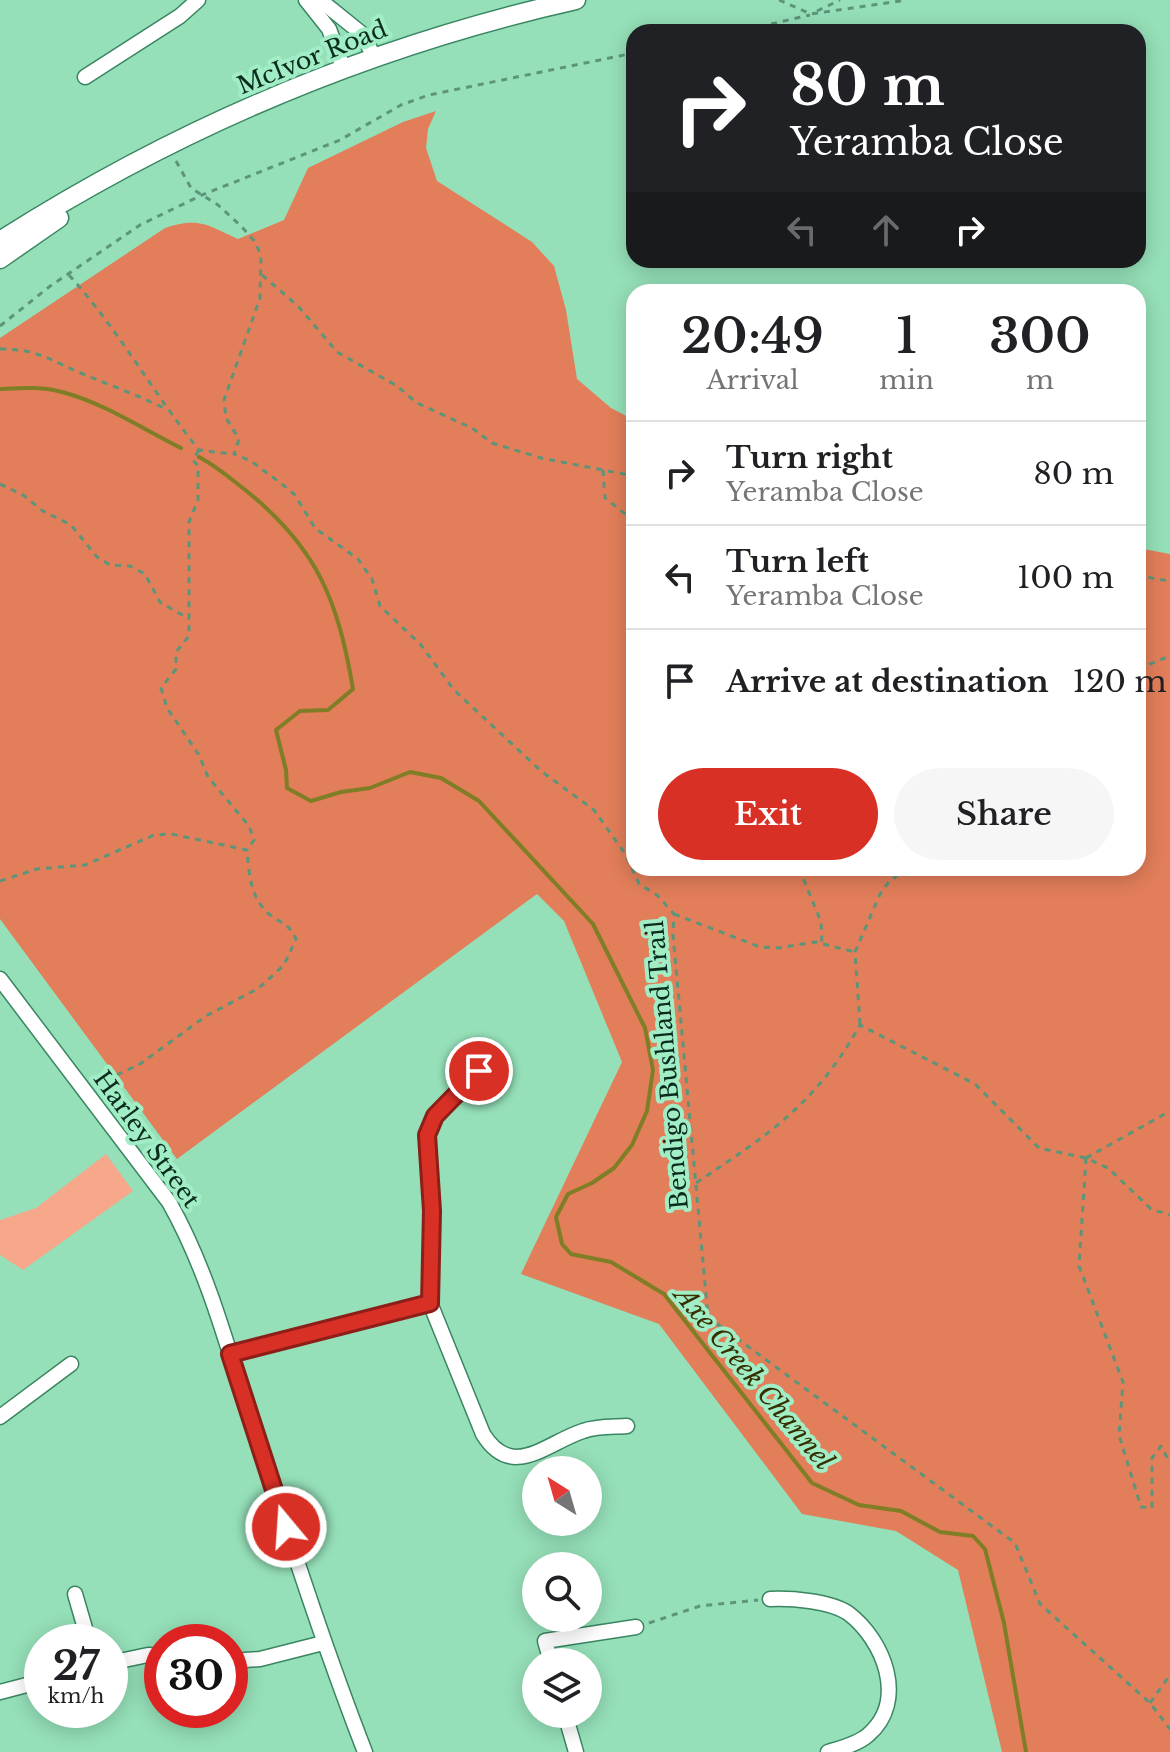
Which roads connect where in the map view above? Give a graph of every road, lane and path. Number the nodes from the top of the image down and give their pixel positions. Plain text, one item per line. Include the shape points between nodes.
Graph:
1 (198, 0) edge
2 (306, 0) edge
3 (320, 0) edge
4 (576, 0) edge
5 (779, 0) edge
6 (840, 0) edge
7 (907, 0) edge
8 (811, 14) junction
9 (769, 24) edge
10 (626, 55) edge
11 (374, 56) junction
12 (343, 67) junction
13 (85, 77) dead end
14 (167, 147) junction
15 (202, 195) junction
16 (0, 241) edge
17 (0, 259) edge
18 (69, 275) junction
19 (262, 275) junction
20 (0, 326) edge
21 (0, 349) edge
22 (166, 409) junction
23 (199, 450) junction
24 (234, 454) junction
25 (603, 470) junction
26 (626, 474) edge
27 (0, 484) edge
28 (626, 515) edge
29 (1146, 575) edge
30 (1170, 581) edge
31 (189, 619) junction
32 (1170, 656) edge
33 (1146, 666) edge
34 (247, 850) junction
35 (626, 855) edge
36 (635, 876) edge
37 (802, 876) edge
38 (896, 876) edge
39 (0, 881) edge
40 (674, 914) junction
41 (822, 943) junction
42 (855, 952) junction
43 (0, 979) edge
44 (860, 1025) junction
45 (479, 1071) dead end
46 (85, 1090) junction
47 (1170, 1111) edge
48 (1086, 1158) junction
49 (696, 1183) junction
50 (1170, 1215) edge
51 (430, 1303) junction
52 (230, 1354) junction
53 (71, 1364) dead end
54 (0, 1417) edge
55 (627, 1426) dead end
56 (1170, 1463) edge
57 (75, 1594) dead end
58 (770, 1599) joint
59 (84, 1624) edge
60 (636, 1627) joint
61 (323, 1643) junction
62 (547, 1648) edge
63 (248, 1660) edge
64 (1170, 1675) edge
65 (24, 1686) edge
66 (0, 1692) edge
67 (1150, 1703) junction
68 (569, 1728) edge
69 (1170, 1729) edge
70 (365, 1752) edge
71 (576, 1752) edge
72 (828, 1752) edge

1 - 13 street
2 - 12 street via 329,29
3 - 11 street via 361,33
4 - 11 main road, McIvor Road
5 - 8 path
6 - 8 path
7 - 8 path
8 - 9 path
10 - 15 path via 414,99 340,140
11 - 12 main road, McIvor Road
12 - 14 main road, McIvor Road
14 - 15 path via 191,188
14 - 16 main road, McIvor Road
14 - 17 main road, McIvor Road
15 - 18 path via 140,225
15 - 19 path via 252,237
18 - 20 path
18 - 22 path
19 - 24 path via 260,298 226,392 226,418 239,439
19 - 25 path via 298,306 337,352 417,403 492,443
21 - 22 path via 34,351
22 - 23 path
23 - 24 path
23 - 31 path via 193,460 198,466 198,500 189,522
24 - 35 path, Bendigo Bushland Trail via 287,488 315,528 358,559 372,579 380,606 421,645 443,677 541,771 594,810
25 - 26 path
25 - 28 path via 605,498
27 - 31 path via 71,525 97,557 145,574 160,602
29 - 30 path
31 - 34 path via 189,636 176,652 176,669 161,688 167,708 208,777 249,826 254,840
32 - 33 path
34 - 39 path via 154,835 85,865 37,869
34 - 46 path via 249,880 258,902 290,925 296,939 284,965 259,988 206,1016 140,1064
36 - 40 path, Bendigo Bushland Trail
37 - 41 path via 821,922
38 - 42 path via 880,894
40 - 41 path via 760,947
40 - 49 path, Bendigo Bushland Trail
41 - 42 path
42 - 44 path
43 - 46 street, Harley Street
44 - 48 path via 975,1084 1039,1148
44 - 49 path via 817,1090 782,1124
45 - 51 street via 435,1116 427,1135
46 - 52 street, Harley Street via 180,1222
47 - 48 path
48 - 50 path via 1108,1168 1151,1209
48 - 56 path via 1079,1266 1123,1382 1119,1435 1141,1507 1152,1508 1152,1458 1161,1446
49 - 67 path, Bendigo Bushland Trail via 708,1317 1015,1543 1040,1604
51 - 52 street
51 - 55 street via 483,1434 498,1451 513,1458 533,1456 588,1429
52 - 61 street, Harley Street
53 - 54 street
57 - 59 street
58 - 60 path via 700,1606
58 - 72 street via 795,1598 846,1611 866,1631 886,1666 889,1698 881,1717 868,1735
60 - 62 street via 545,1641
61 - 63 street
61 - 70 street, Harley Street
64 - 67 path
65 - 66 street
67 - 69 path, Bendigo Bushland Trail
68 - 71 street

